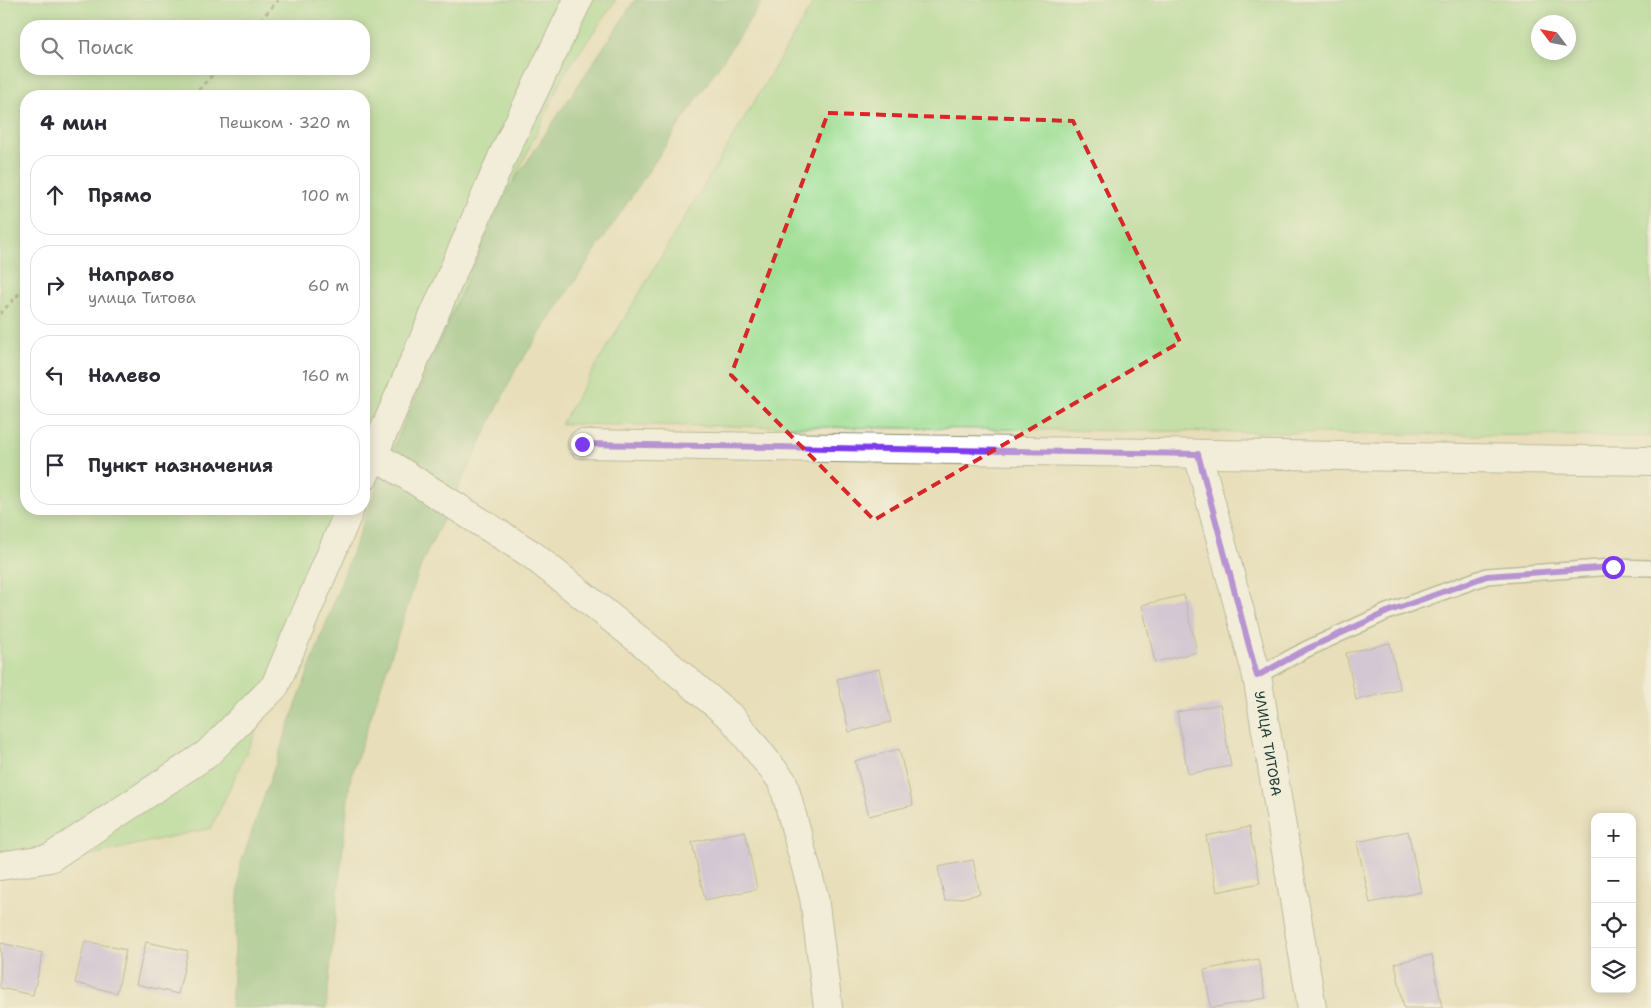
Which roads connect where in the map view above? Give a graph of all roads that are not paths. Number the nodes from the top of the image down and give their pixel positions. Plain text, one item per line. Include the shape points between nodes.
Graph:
1 (578, 0) edge
2 (582, 444) dead end
3 (1198, 454) junction
4 (370, 460) edge
5 (1651, 461) edge
6 (370, 466) edge
7 (347, 515) edge
8 (1651, 568) edge
9 (1257, 676) junction
10 (0, 866) edge
11 (828, 1008) edge
12 (1312, 1008) edge

1 - 4 street via 504,153
2 - 3 street
3 - 5 street
3 - 9 street, УЛИЦА ТИТОВА
6 - 11 street via 531,554 732,718 782,782 814,897
7 - 10 street via 275,686 207,754 50,858
8 - 9 lane via 1613,567 1487,576 1387,612
9 - 12 street, УЛИЦА ТИТОВА

